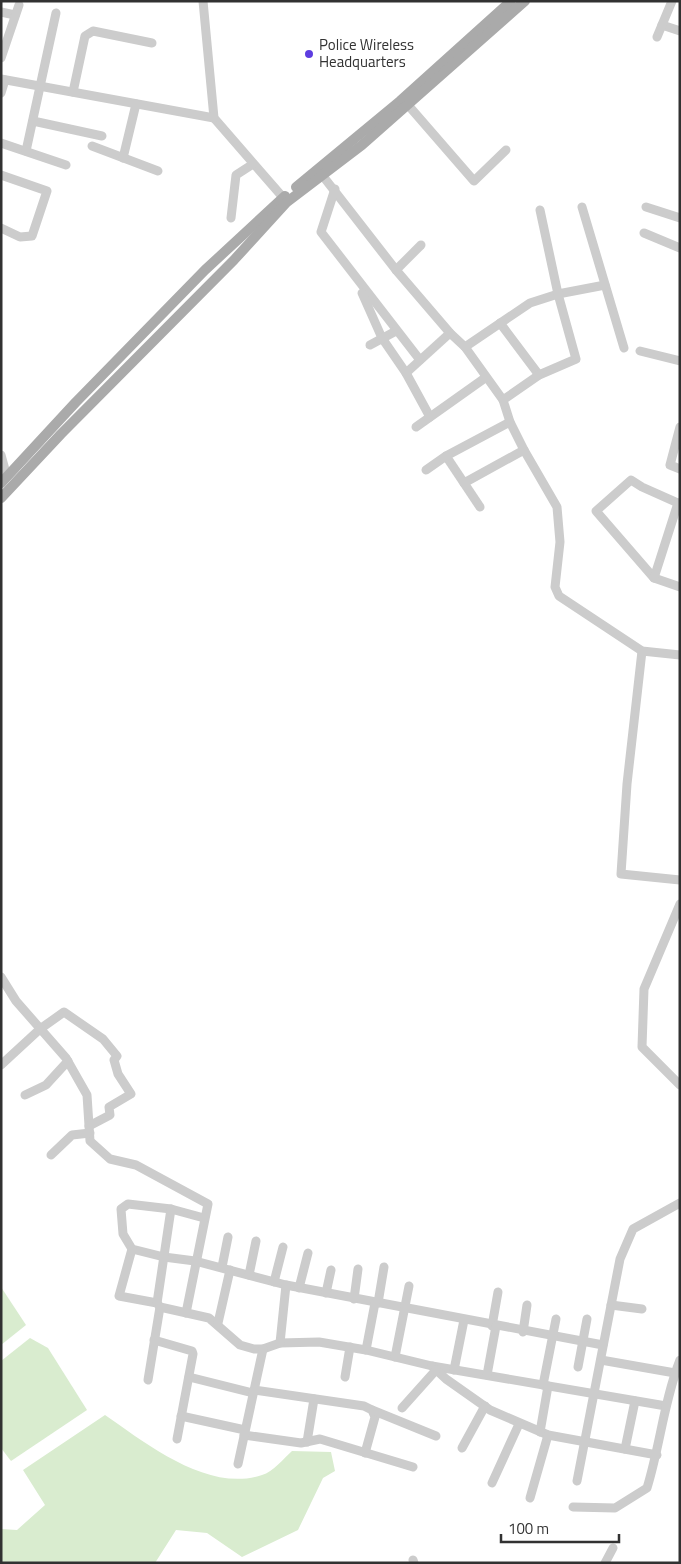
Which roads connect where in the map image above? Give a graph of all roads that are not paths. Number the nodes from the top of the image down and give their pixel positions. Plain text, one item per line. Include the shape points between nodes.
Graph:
1 (203, 1) edge
2 (511, 1) edge
3 (525, 1) edge
4 (668, 3) edge
5 (19, 5) dead end
6 (1, 12) edge
7 (56, 13) dead end
8 (15, 15) junction
9 (662, 25) junction
10 (680, 31) edge
11 (657, 37) dead end
12 (152, 43) dead end
13 (1, 58) edge
14 (3, 80) edge
15 (40, 86) junction
16 (73, 92) junction
17 (1, 93) edge
18 (404, 103) junction
19 (136, 104) junction
20 (214, 118) junction
21 (33, 121) junction
22 (102, 136) dead end
23 (1, 143) edge
24 (92, 146) dead end
25 (506, 150) dead end
26 (26, 151) junction
27 (123, 158) junction
28 (254, 164) junction
29 (66, 165) dead end
30 (158, 172) dead end
31 (320, 172) junction
32 (1, 175) edge
33 (335, 189) junction
34 (285, 200) junction
35 (582, 207) dead end
36 (646, 207) dead end
37 (540, 210) dead end
38 (230, 218) dead end
39 (680, 218) edge
40 (1, 228) edge
41 (644, 233) dead end
42 (421, 245) dead end
43 (680, 248) edge
44 (396, 270) junction
45 (356, 280) junction
46 (605, 284) junction
47 (558, 294) junction
48 (500, 322) junction
49 (396, 330) junction
50 (450, 333) junction
51 (382, 338) junction
52 (370, 345) dead end
53 (464, 347) junction
54 (624, 348) dead end
55 (640, 351) dead end
56 (420, 360) junction
57 (680, 361) edge
58 (406, 373) junction
59 (539, 375) junction
60 (485, 378) junction
61 (503, 400) junction
62 (430, 417) junction
63 (510, 422) junction
64 (416, 427) dead end
65 (680, 427) edge
66 (524, 450) junction
67 (1, 455) edge
68 (446, 456) junction
69 (680, 469) edge
70 (426, 470) dead end
71 (4, 480) edge
72 (464, 483) junction
73 (1, 498) edge
74 (679, 503) edge
75 (480, 507) dead end
76 (654, 578) junction
77 (680, 587) edge
78 (642, 651) junction
79 (680, 655) edge
80 (680, 880) edge
81 (680, 904) edge
82 (1, 977) edge
83 (40, 1029) junction
84 (68, 1061) junction
85 (1, 1065) edge
86 (680, 1085) edge
87 (25, 1095) dead end
88 (89, 1129) junction
89 (51, 1155) dead end
90 (680, 1203) edge
91 (171, 1209) junction
92 (204, 1218) junction
93 (228, 1237) dead end
94 (256, 1241) dead end
95 (283, 1247) dead end
96 (132, 1249) junction
97 (308, 1254) dead end
98 (164, 1257) junction
99 (195, 1261) junction
100 (384, 1267) dead end
101 (226, 1268) junction
102 (358, 1269) dead end
103 (331, 1270) dead end
104 (249, 1275) junction
105 (274, 1282) junction
106 (286, 1286) junction
107 (409, 1286) dead end
108 (299, 1288) junction
109 (498, 1292) dead end
110 (326, 1293) junction
111 (354, 1299) junction
112 (377, 1303) junction
113 (159, 1305) junction
114 (527, 1305) dead end
115 (611, 1305) junction
116 (405, 1309) junction
117 (642, 1309) dead end
118 (186, 1312) junction
119 (556, 1318) dead end
120 (587, 1319) dead end
121 (464, 1320) junction
122 (218, 1323) junction
123 (494, 1326) junction
124 (523, 1332) junction
125 (552, 1337) junction
126 (154, 1340) junction
127 (583, 1342) junction
128 (280, 1343) junction
129 (604, 1345) junction
130 (350, 1347) junction
131 (263, 1349) junction
132 (366, 1350) junction
133 (395, 1357) junction
134 (601, 1360) junction
135 (680, 1360) edge
136 (578, 1367) dead end
137 (434, 1368) junction
138 (454, 1370) junction
139 (675, 1373) junction
140 (487, 1375) junction
141 (189, 1377) junction
142 (345, 1377) dead end
143 (148, 1380) dead end
144 (546, 1385) junction
145 (676, 1387) edge
146 (254, 1392) junction
147 (595, 1394) junction
148 (314, 1399) junction
149 (635, 1401) junction
150 (485, 1406) junction
151 (666, 1406) junction
152 (402, 1408) dead end
153 (372, 1410) junction
154 (181, 1416) junction
155 (519, 1424) junction
156 (245, 1433) junction
157 (544, 1434) junction
158 (436, 1436) dead end
159 (177, 1439) dead end
160 (585, 1441) junction
161 (307, 1442) junction
162 (462, 1448) dead end
163 (625, 1449) junction
164 (366, 1453) junction
165 (657, 1455) junction
166 (238, 1464) dead end
167 (413, 1467) dead end
168 (576, 1481) dead end
169 (492, 1483) dead end
170 (530, 1498) dead end
171 (573, 1507) dead end
172 (613, 1548) dead end
173 (605, 1563) edge

1 - 20 street
2 - 18 main road
3 - 18 main road
4 - 9 street
5 - 8 street
6 - 8 street
7 - 15 street
8 - 13 street
9 - 10 street
9 - 11 street
12 - 16 street via 88,32
14 - 15 street
14 - 17 street
15 - 16 street
15 - 21 street
16 - 19 street
18 - 25 street via 474,181
18 - 31 main road via 362,145
19 - 20 street
19 - 27 street
20 - 28 street
21 - 22 street
21 - 26 street
23 - 26 street
24 - 27 street
26 - 29 street
27 - 30 street
28 - 34 street
28 - 38 street via 236,175
31 - 33 street
31 - 34 main road
32 - 40 street via 47,190 32,236 20,237
33 - 44 street
33 - 45 street via 321,232
34 - 71 main road via 205,270
34 - 73 main road via 221,274
35 - 46 street
36 - 39 street
37 - 47 street
41 - 43 street
42 - 44 street
44 - 50 street
45 - 49 street
45 - 51 street
46 - 47 street
46 - 54 street
47 - 48 street via 530,303
47 - 59 street via 576,359
48 - 53 street
48 - 59 street
49 - 51 street
49 - 56 street
50 - 53 street
50 - 56 street
51 - 52 street
51 - 58 street
53 - 60 street
55 - 57 street
56 - 58 street
58 - 62 street
59 - 61 street
60 - 61 street
60 - 62 street
61 - 63 street
62 - 64 street
63 - 66 street
63 - 68 street
65 - 69 street via 670,465
66 - 72 street
66 - 78 street via 558,508 560,542 555,587 559,596
67 - 71 street
68 - 70 street
68 - 72 street
72 - 75 street
74 - 76 street
74 - 76 street via 631,480 596,511
76 - 77 street
78 - 79 street
78 - 80 street via 621,874
81 - 86 street via 644,989 642,1047
82 - 83 street
83 - 84 street
83 - 85 street
83 - 88 street via 64,1012 103,1039 117,1056 114,1060 118,1074 131,1094 109,1107 110,1115
84 - 87 street via 46,1085
84 - 88 street via 87,1095
88 - 89 street via 72,1135
88 - 92 street via 90,1142 110,1159 136,1165 208,1204
90 - 115 street via 633,1229 620,1259
91 - 92 street
91 - 96 street via 128,1204 121,1209 123,1234
91 - 98 street
92 - 99 street
93 - 101 street
94 - 104 street
95 - 105 street
96 - 98 street
96 - 113 street via 119,1296
97 - 108 street
98 - 99 street
98 - 113 street
99 - 101 street
99 - 118 street
100 - 112 street
101 - 104 street
101 - 122 street
102 - 111 street
103 - 110 street
104 - 105 street
105 - 106 street
106 - 108 street
106 - 128 street
107 - 116 street
108 - 110 street
109 - 123 street
110 - 111 street
111 - 112 street
112 - 116 street
112 - 132 street
113 - 118 street
113 - 126 street
114 - 124 street
115 - 117 street
115 - 129 street
116 - 121 street
116 - 133 street
118 - 122 street
119 - 125 street
120 - 127 street
121 - 123 street
121 - 138 street
122 - 131 street via 240,1345 254,1350
123 - 124 street
123 - 140 street
124 - 125 street
125 - 127 street
125 - 144 street
126 - 141 street via 192,1351
126 - 143 street
127 - 129 street
127 - 136 street
128 - 130 street via 319,1342
128 - 131 street
129 - 134 street
130 - 132 street
130 - 142 street
131 - 146 street
132 - 133 street
133 - 137 street
134 - 139 street
134 - 147 street
135 - 139 street
137 - 138 street
137 - 150 street
137 - 152 street
138 - 140 street
139 - 145 street
140 - 144 street
141 - 146 street
141 - 154 street
144 - 147 street
144 - 157 street
145 - 151 street
146 - 148 street
146 - 156 street
147 - 149 street
147 - 160 street
148 - 153 street
148 - 161 street
149 - 151 street
149 - 163 street
150 - 155 street
150 - 162 street
151 - 165 street
153 - 158 street
153 - 164 street via 374,1417
154 - 156 street
154 - 159 street
155 - 157 street
155 - 169 street
156 - 161 street
156 - 166 street
157 - 160 street
157 - 170 street
160 - 163 street
160 - 168 street
161 - 164 street via 320,1439
163 - 165 street
164 - 167 street
165 - 171 street via 647,1488 641,1492 615,1508
172 - 173 street

